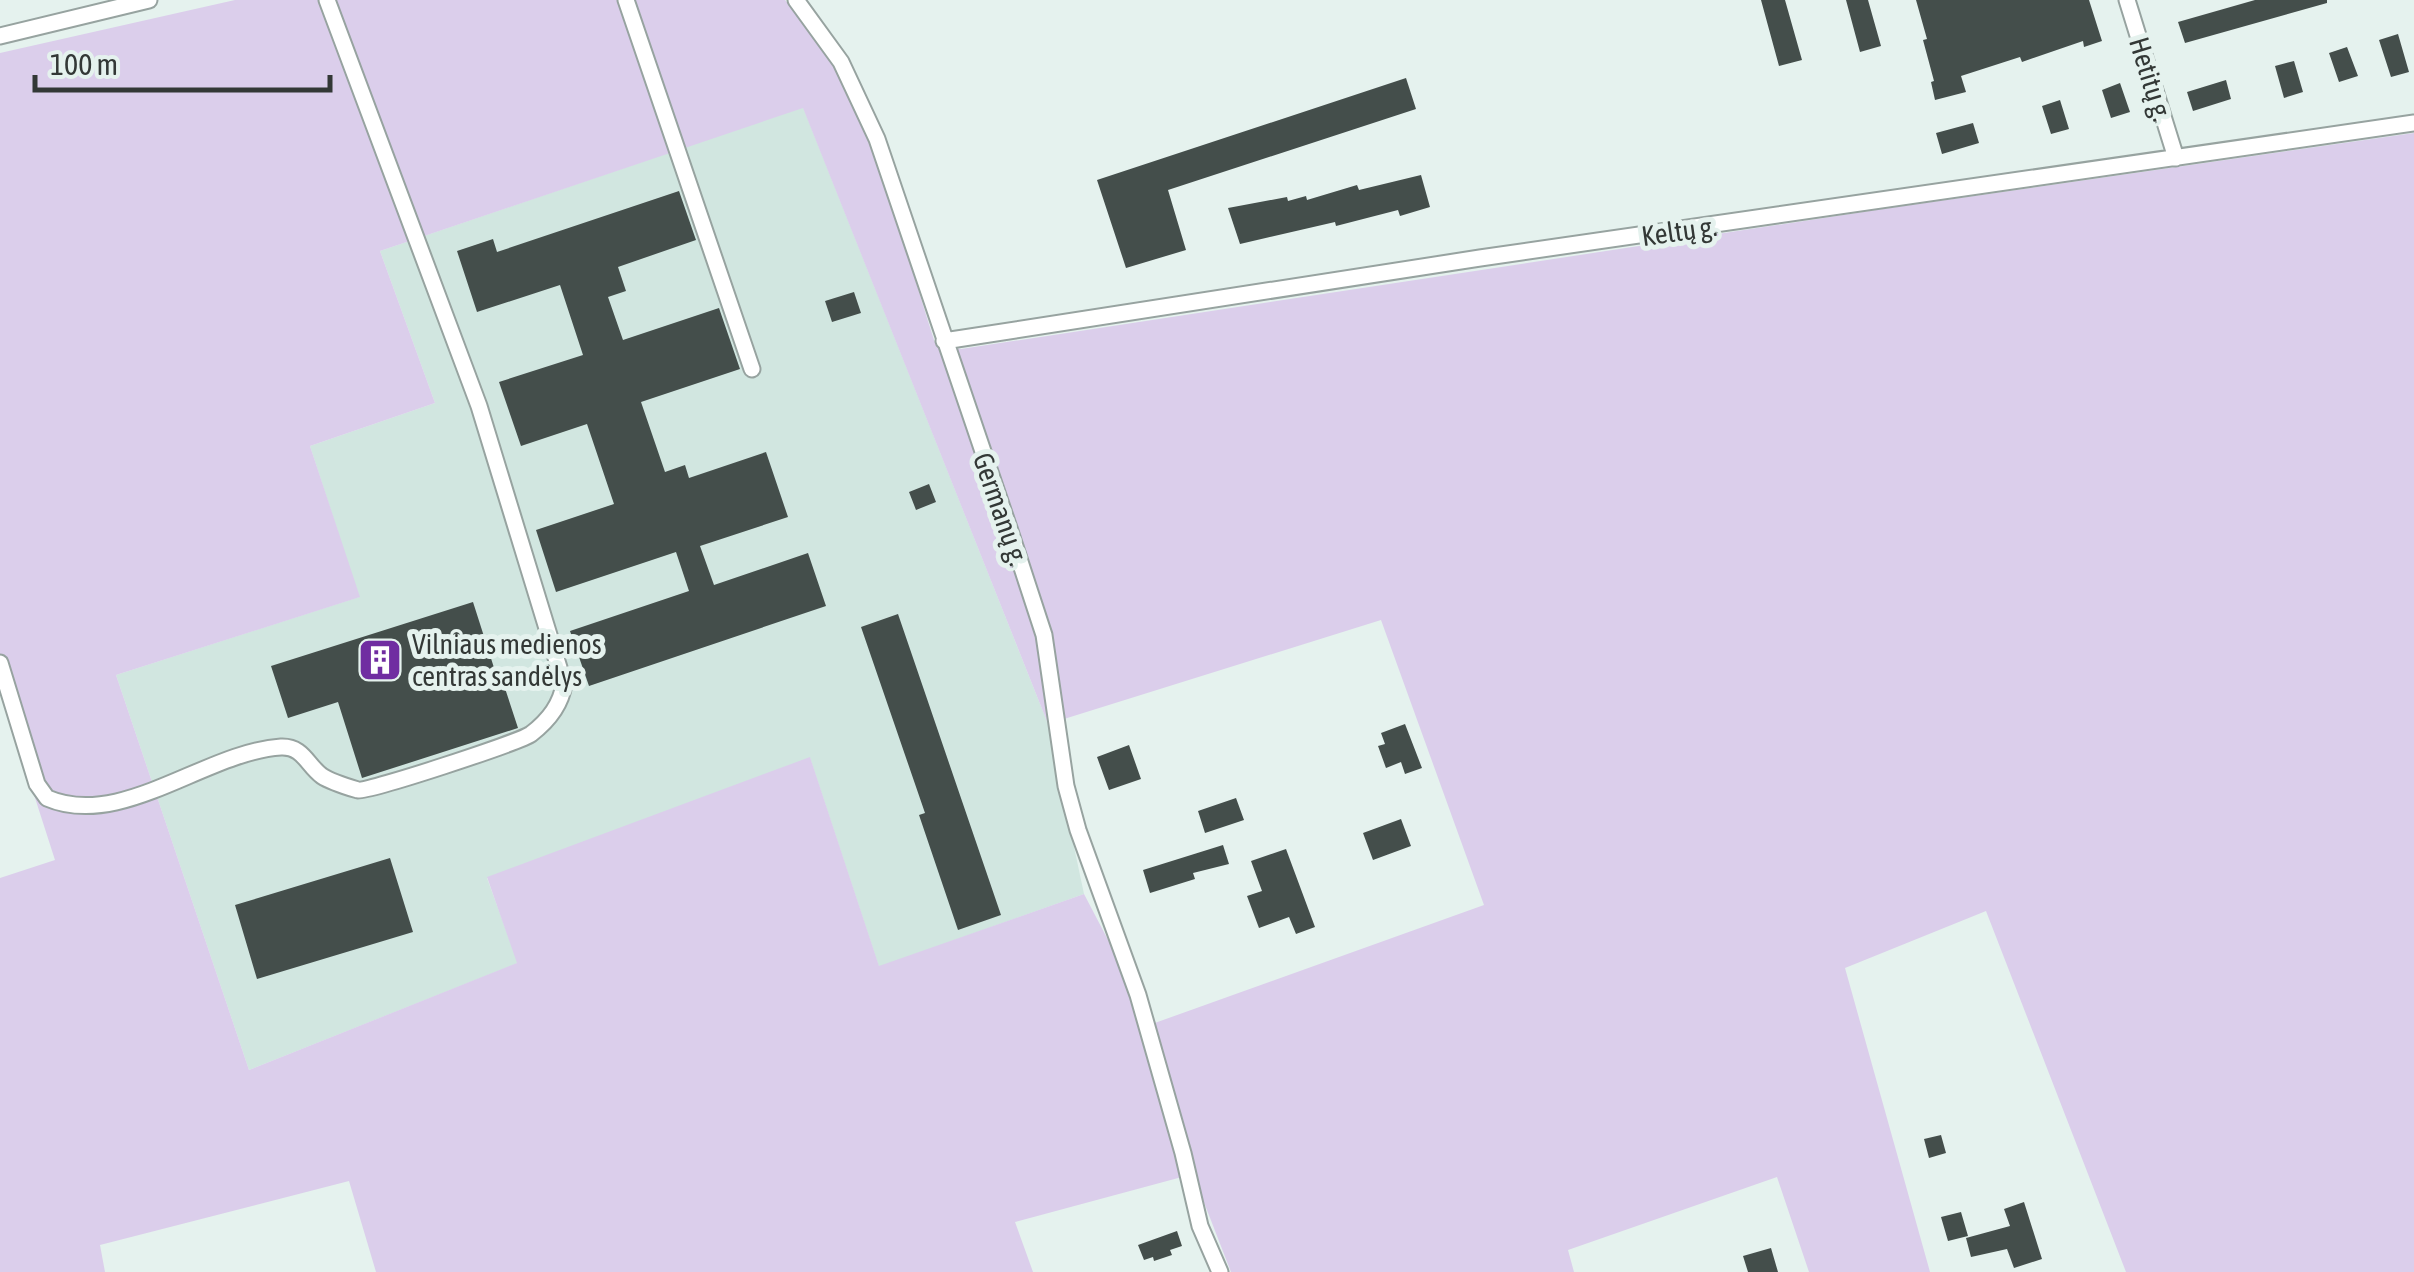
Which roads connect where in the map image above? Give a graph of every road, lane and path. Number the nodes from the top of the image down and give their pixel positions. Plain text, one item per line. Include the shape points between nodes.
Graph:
1 (149, 0) edge
2 (327, 0) edge
3 (626, 0) edge
4 (796, 0) edge
5 (2126, 0) edge
6 (0, 36) edge
7 (2414, 123) edge
8 (2176, 158) junction
9 (944, 342) junction
10 (752, 368) dead end
11 (0, 663) edge
12 (1220, 1272) edge

1 - 6 street
2 - 11 street via 479,406 562,695 529,736 362,791 322,776 302,753 284,746 234,757 114,803 75,805 47,798 38,784
3 - 10 street
4 - 9 street, Germanų g. via 842,62 860,100
5 - 8 street, Hetitų g.
7 - 8 street, Keltų g.
8 - 9 street, Keltų g.
9 - 12 street, Germanų g. via 1044,635 1074,815 1151,1038 1200,1226

